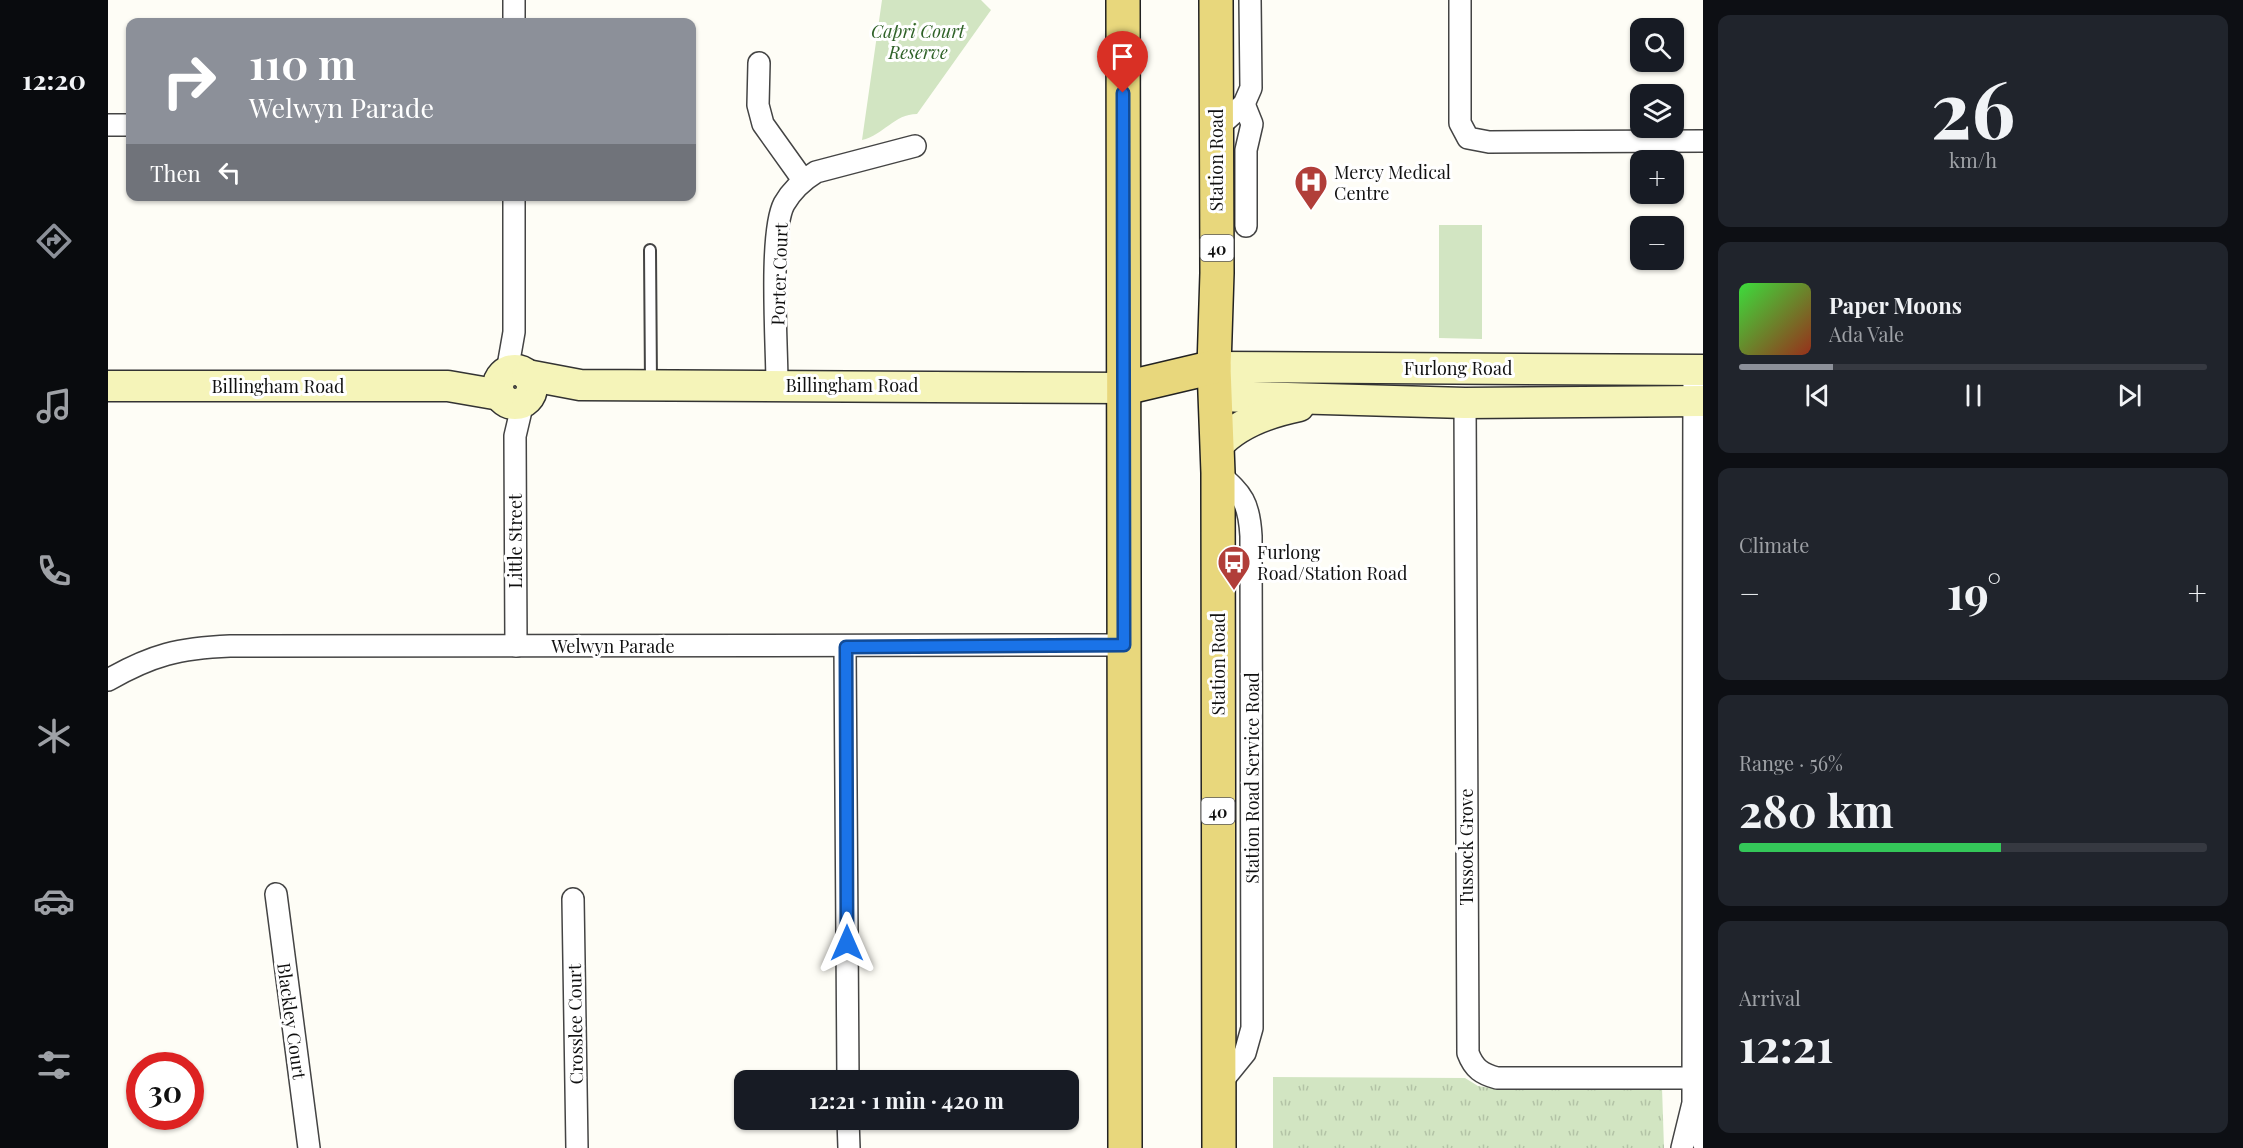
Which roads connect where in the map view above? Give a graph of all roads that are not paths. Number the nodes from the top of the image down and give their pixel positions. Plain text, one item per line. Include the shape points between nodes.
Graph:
1 (514, 0) edge
2 (1123, 0) edge
3 (1216, 0) edge
4 (1250, 0) edge
5 (1460, 0) edge
6 (514, 18) edge
7 (759, 63) dead end
8 (1244, 104) junction
9 (108, 125) edge
10 (126, 125) edge
11 (1216, 129) junction
12 (1703, 141) edge
13 (915, 146) dead end
14 (803, 180) junction
15 (514, 201) edge
16 (1246, 226) dead end
17 (650, 250) dead end
18 (1698, 370) edge
19 (1215, 382) junction
20 (777, 384) junction
21 (108, 386) edge
22 (514, 386) junction
23 (651, 386) junction
24 (1125, 388) junction
25 (1326, 401) junction
26 (1698, 401) edge
27 (1465, 403) junction
28 (1218, 459) junction
29 (1124, 645) junction
30 (516, 646) junction
31 (846, 647) junction
32 (108, 680) edge
33 (276, 894) dead end
34 (573, 899) dead end
35 (848, 1070) edge
36 (1693, 1077) junction
37 (1693, 1103) junction
38 (848, 1130) edge
39 (1703, 1142) edge
40 (1222, 1146) edge
41 (309, 1148) edge
42 (576, 1148) edge
43 (849, 1148) edge
44 (1125, 1148) edge
45 (1683, 1148) edge
46 (1703, 1148) edge

1 - 6 street
2 - 24 main road
3 - 11 main road, Station Road / 40
4 - 8 street via 1252,73
5 - 12 street via 1460,123 1468,138 1489,142
7 - 14 street via 758,105 763,124
8 - 11 street
8 - 16 street via 1252,124 1246,150
9 - 10 street
11 - 19 main road, Station Road / 40
13 - 14 street, Porter Court via 816,172
14 - 20 street, Porter Court via 784,204 777,233
15 - 22 street, Little Street
17 - 23 lane
18 - 19 main road, Furlong Road
18 - 26 street
19 - 24 main road
19 - 25 main road, Furlong Road
19 - 28 main road, Station Road / 40
20 - 23 main road, Billingham Road
20 - 24 main road, Billingham Road
21 - 22 main road, Billingham Road
22 - 23 main road, Billingham Road
22 - 30 street, Little Street
24 - 29 main road
25 - 27 main road, Furlong Road
25 - 28 main road via 1293,407 1243,425 1228,434
26 - 27 main road, Furlong Road
26 - 36 street
27 - 36 street, Tussock Grove via 1468,1053 1476,1069 1497,1078
28 - 40 main road, Station Road / 40
29 - 31 street, Welwyn Parade
29 - 44 main road
30 - 31 street, Welwyn Parade
30 - 32 street, Welwyn Parade via 188,648 142,661
31 - 35 street
33 - 41 street, Blackley Court
34 - 42 street, Crosslee Court
36 - 37 street
37 - 39 street
37 - 45 street
38 - 43 street
45 - 46 street

